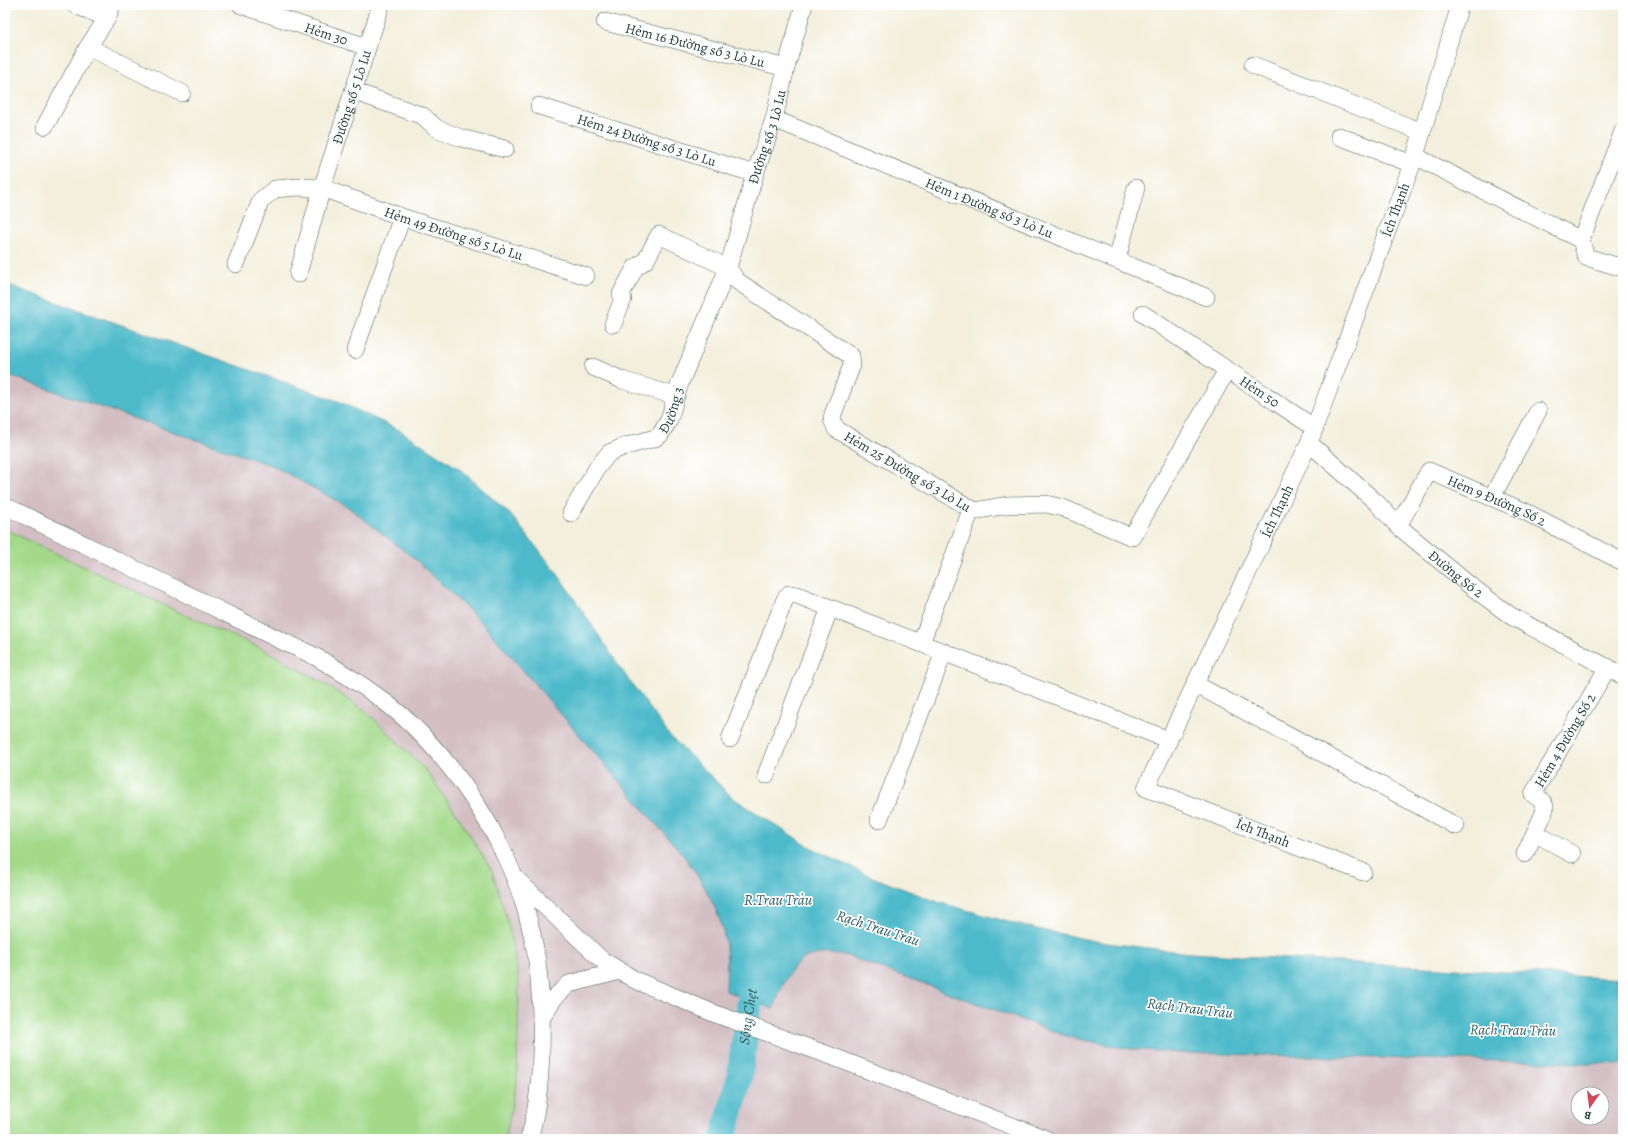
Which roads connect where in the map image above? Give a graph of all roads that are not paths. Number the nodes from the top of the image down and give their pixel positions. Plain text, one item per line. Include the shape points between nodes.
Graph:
1 (75, 5) edge
2 (241, 5) edge
3 (381, 5) edge
4 (804, 5) edge
5 (1460, 5) edge
6 (110, 11) edge
7 (605, 22) dead end
8 (88, 47) junction
9 (367, 47) junction
10 (1253, 65) dead end
11 (786, 68) junction
12 (353, 91) junction
13 (182, 93) dead end
14 (539, 106) dead end
15 (774, 119) junction
16 (46, 126) dead end
17 (1422, 132) junction
18 (1339, 136) dead end
19 (1622, 139) edge
20 (505, 149) dead end
21 (1413, 160) junction
22 (755, 174) junction
23 (322, 188) junction
24 (1136, 188) dead end
25 (402, 217) junction
26 (1582, 240) junction
27 (1117, 260) junction
28 (236, 264) dead end
29 (728, 268) junction
30 (1623, 268) edge
31 (298, 274) dead end
32 (586, 276) dead end
33 (1206, 297) dead end
34 (1143, 314) dead end
35 (612, 324) dead end
36 (355, 350) dead end
37 (593, 367) dead end
38 (1227, 370) junction
39 (675, 396) junction
40 (1538, 411) dead end
41 (1312, 436) junction
42 (1492, 497) junction
43 (5, 506) edge
44 (971, 510) junction
45 (571, 514) dead end
46 (1398, 526) junction
47 (1621, 561) dead end
48 (830, 608) junction
49 (921, 643) junction
50 (944, 652) junction
51 (1608, 667) junction
52 (1623, 676) edge
53 (1195, 684) junction
54 (730, 739) dead end
55 (1169, 740) junction
56 (766, 774) dead end
57 (879, 820) dead end
58 (1456, 826) dead end
59 (1534, 833) junction
60 (1525, 854) dead end
61 (1572, 854) dead end
62 (1363, 872) dead end
63 (512, 876) junction
64 (620, 971) junction
65 (540, 1019) junction
66 (529, 1139) edge
67 (1043, 1139) edge

1 - 6 street
2 - 9 street, Hẻm 30
3 - 9 street, Đường số 5 Lò Lu
4 - 11 street, Đường số 3 Lò Lu
5 - 17 street, Ích Thạnh
6 - 8 street
7 - 11 street, Hẻm 16 Đường số 3 Lò Lu
8 - 13 street
8 - 16 street
9 - 12 street, Đường số 5 Lò Lu
10 - 17 street
11 - 15 street, Đường số 3 Lò Lu
12 - 20 street via 423,116 436,128 461,138
12 - 23 street, Đường số 5 Lò Lu
14 - 22 street, Hẻm 24 Đường số 3 Lò Lu
15 - 22 street, Đường số 3 Lò Lu
15 - 27 street, Hẻm 1 Đường số 3 Lò Lu
17 - 21 street, Ích Thạnh
18 - 21 street
19 - 26 street
21 - 26 street
21 - 41 street, Ích Thạnh
22 - 29 street, Đường số 3 Lò Lu
23 - 25 street, Hẻm 49 Đường số 5 Lò Lu
23 - 28 street, Hẻm 49 Đường số 5 Lò Lu via 279,188 264,196
23 - 31 street, Đường số 5 Lò Lu
24 - 27 street
25 - 32 street, Hẻm 49 Đường số 5 Lò Lu
25 - 36 street
26 - 30 street via 1586,258
27 - 33 street, Hẻm 1 Đường số 3 Lò Lu
29 - 35 street via 659,235 646,260 635,268 621,294 623,300
29 - 39 street, Đường 3
29 - 44 street, Hẻm 25 Đường số 3 Lò Lu via 737,281 851,356 851,369 840,391 833,414 836,429
34 - 38 street, Hẻm 50
37 - 39 street via 628,382
38 - 41 street, Hẻm 50
38 - 44 street, Hẻm 25 Đường số 3 Lò Lu via 1132,537 1054,505 1007,505
39 - 45 street, Đường 3 via 669,420 660,435 609,453
40 - 42 street
41 - 46 street, Đường Số 2
41 - 53 street, Ích Thạnh
42 - 46 street, Hẻm 9 Đường Số 2 via 1429,471
42 - 47 street, Hẻm 9 Đường Số 2
43 - 63 street via 321,660 390,706 422,734 480,808
44 - 49 street
46 - 51 street, Đường Số 2 via 1511,616
48 - 49 street
48 - 54 street via 797,595 787,596
48 - 56 street
49 - 50 street
50 - 55 street
50 - 57 street
51 - 52 street, Đường Số 2
51 - 59 street, Hẻm 4 Đường Số 2 via 1533,794 1545,806
53 - 55 street, Ích Thạnh
53 - 58 street
55 - 62 street, Ích Thạnh via 1146,788
59 - 60 street, Hẻm 4 Đường Số 2
59 - 61 street
63 - 64 street via 602,960
63 - 65 street via 532,931 538,968
64 - 65 street via 569,984 554,998
64 - 67 street via 635,980 713,1013
65 - 66 street via 539,1089

